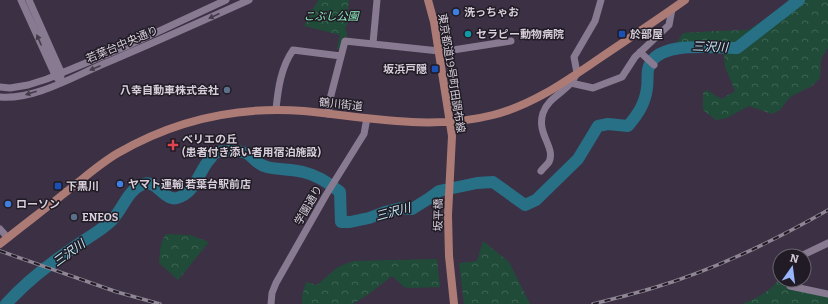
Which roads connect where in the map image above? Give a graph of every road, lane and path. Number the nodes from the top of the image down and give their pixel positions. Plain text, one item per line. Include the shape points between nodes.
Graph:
1 (22, 0) edge
2 (29, 0) edge
3 (226, 0) edge
4 (250, 0) edge
5 (377, 0) edge
6 (428, 0) edge
7 (601, 0) edge
8 (685, 0) edge
9 (672, 9) junction
10 (511, 41) dead end
11 (373, 43) junction
12 (439, 51) junction
13 (643, 55) junction
14 (341, 56) junction
15 (654, 65) dead end
16 (577, 73) junction
17 (58, 74) junction
18 (62, 82) junction
19 (572, 83) junction
20 (0, 87) edge
21 (0, 97) edge
22 (276, 109) junction
23 (328, 114) junction
24 (367, 118) junction
25 (451, 122) junction
26 (540, 171) dead end
27 (450, 175) joint
28 (0, 229) edge
29 (8, 238) junction
30 (828, 242) edge
31 (0, 244) edge
32 (812, 250) edge
33 (800, 288) edge
34 (828, 294) edge
35 (271, 304) edge
36 (454, 304) edge

17 -> 1 street
2 - 17 street
3 - 17 street, 若葉台中央通り
4 -> 18 street, 若葉台中央通り
5 - 11 street
6 - 12 main road, 東京都道19号町田調布線
7 - 16 street via 595,21 574,57
8 - 9 main road, 鶴川街道
9 - 13 street via 669,24
9 - 16 main road, 鶴川街道
10 - 12 street
11 - 12 street
11 - 14 street via 345,41
12 - 25 main road, 東京都道19号町田調布線
13 - 15 street
13 - 19 street via 635,57 622,77 593,88
14 - 22 street via 293,50 286,60
14 - 23 street
16 - 19 street
16 - 25 main road, 鶴川街道 via 541,97 510,110
17 - 18 street
17 - 20 street, 若葉台中央通り via 28,86
18 -> 21 street, 若葉台中央通り via 16,97
19 - 26 street via 552,99 542,115 542,130 551,154 549,162
22 - 23 main road, 鶴川街道
22 - 29 main road, 鶴川街道 via 205,117 146,138 104,162
23 - 24 main road, 鶴川街道
24 - 25 main road, 鶴川街道 via 416,123
24 - 35 street, 学園通り via 364,134 336,177 276,283
25 - 27 main road, 東京都道19号町田調布線
27 - 36 main road, 坂平橋 via 449,256
28 - 29 street
29 - 31 main road, 鶴川街道
30 - 32 street
33 - 34 street

